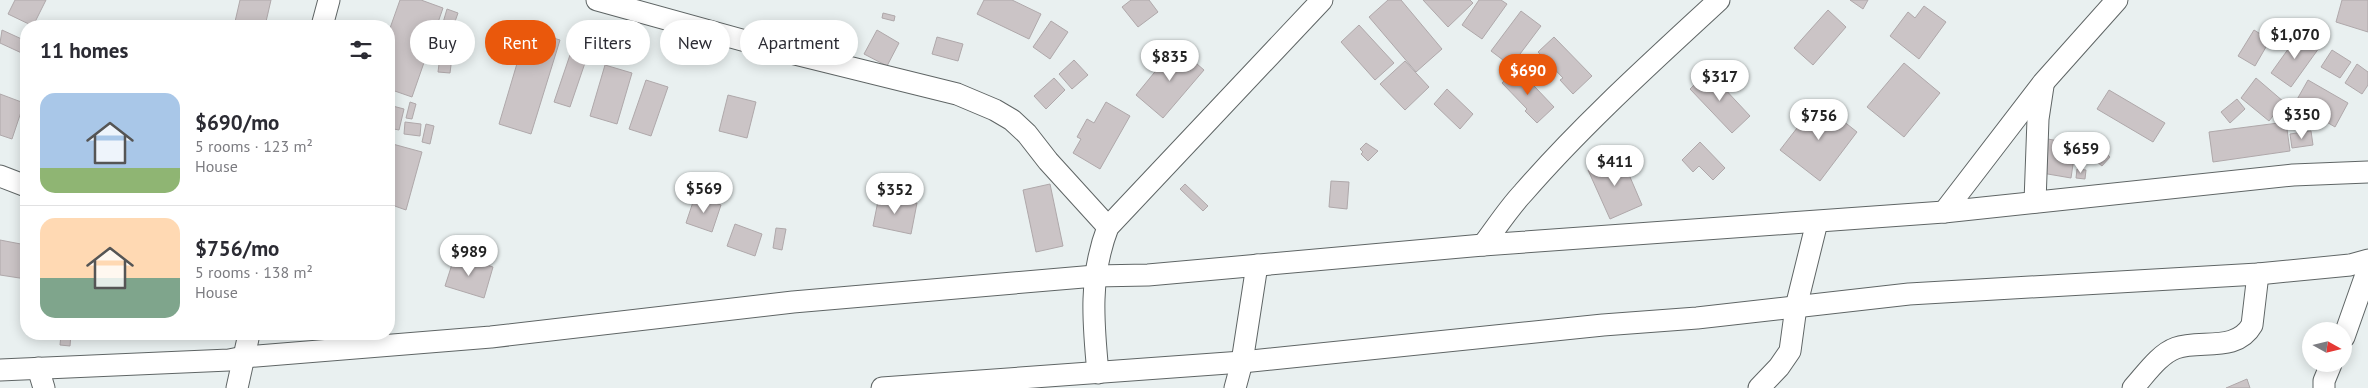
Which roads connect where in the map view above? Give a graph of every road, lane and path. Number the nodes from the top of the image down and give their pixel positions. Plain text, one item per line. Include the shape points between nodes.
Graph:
1 (329, 0) edge
2 (597, 0) edge
3 (1322, 0) edge
4 (1719, 0) edge
5 (2117, 0) edge
6 (324, 20) edge
7 (2043, 83) junction
8 (2368, 172) edge
9 (0, 176) edge
10 (20, 184) edge
11 (2034, 202) junction
12 (1944, 212) junction
13 (1817, 222) junction
14 (1108, 227) junction
15 (1483, 245) junction
16 (2368, 260) edge
17 (1257, 265) junction
18 (2368, 269) edge
19 (2258, 274) junction
20 (1096, 276) junction
21 (1796, 307) junction
22 (2349, 322) edge
23 (248, 340) edge
24 (244, 357) junction
25 (1242, 362) junction
26 (0, 370) edge
27 (2328, 372) edge
28 (1098, 373) junction
29 (41, 378) edge
30 (237, 388) edge
31 (882, 388) edge
32 (1234, 388) edge
33 (1759, 388) edge
34 (2133, 388) edge
35 (2324, 388) edge

1 - 6 street
2 - 14 street via 957,94 996,110 1027,134
3 - 14 street
4 - 15 street via 1648,65 1573,141 1522,194
5 - 7 street
7 - 11 street
7 - 12 street
8 - 11 street via 2293,175
9 - 10 street
11 - 12 street
12 - 13 street
13 - 15 street
13 - 21 street
14 - 20 street
15 - 17 street
16 - 19 street via 2350,265
17 - 20 street via 1148,275
17 - 25 street
18 - 22 street
19 - 21 street via 1909,294
19 - 34 street via 2249,331 2223,344 2175,348 2154,364
20 - 24 street via 793,302 491,337
20 - 28 street via 1092,319
21 - 25 street
21 - 33 street via 1790,351
23 - 24 street
24 - 29 street
24 - 30 street
25 - 28 street
25 - 32 street
26 - 29 street
27 - 35 street
28 - 31 street

